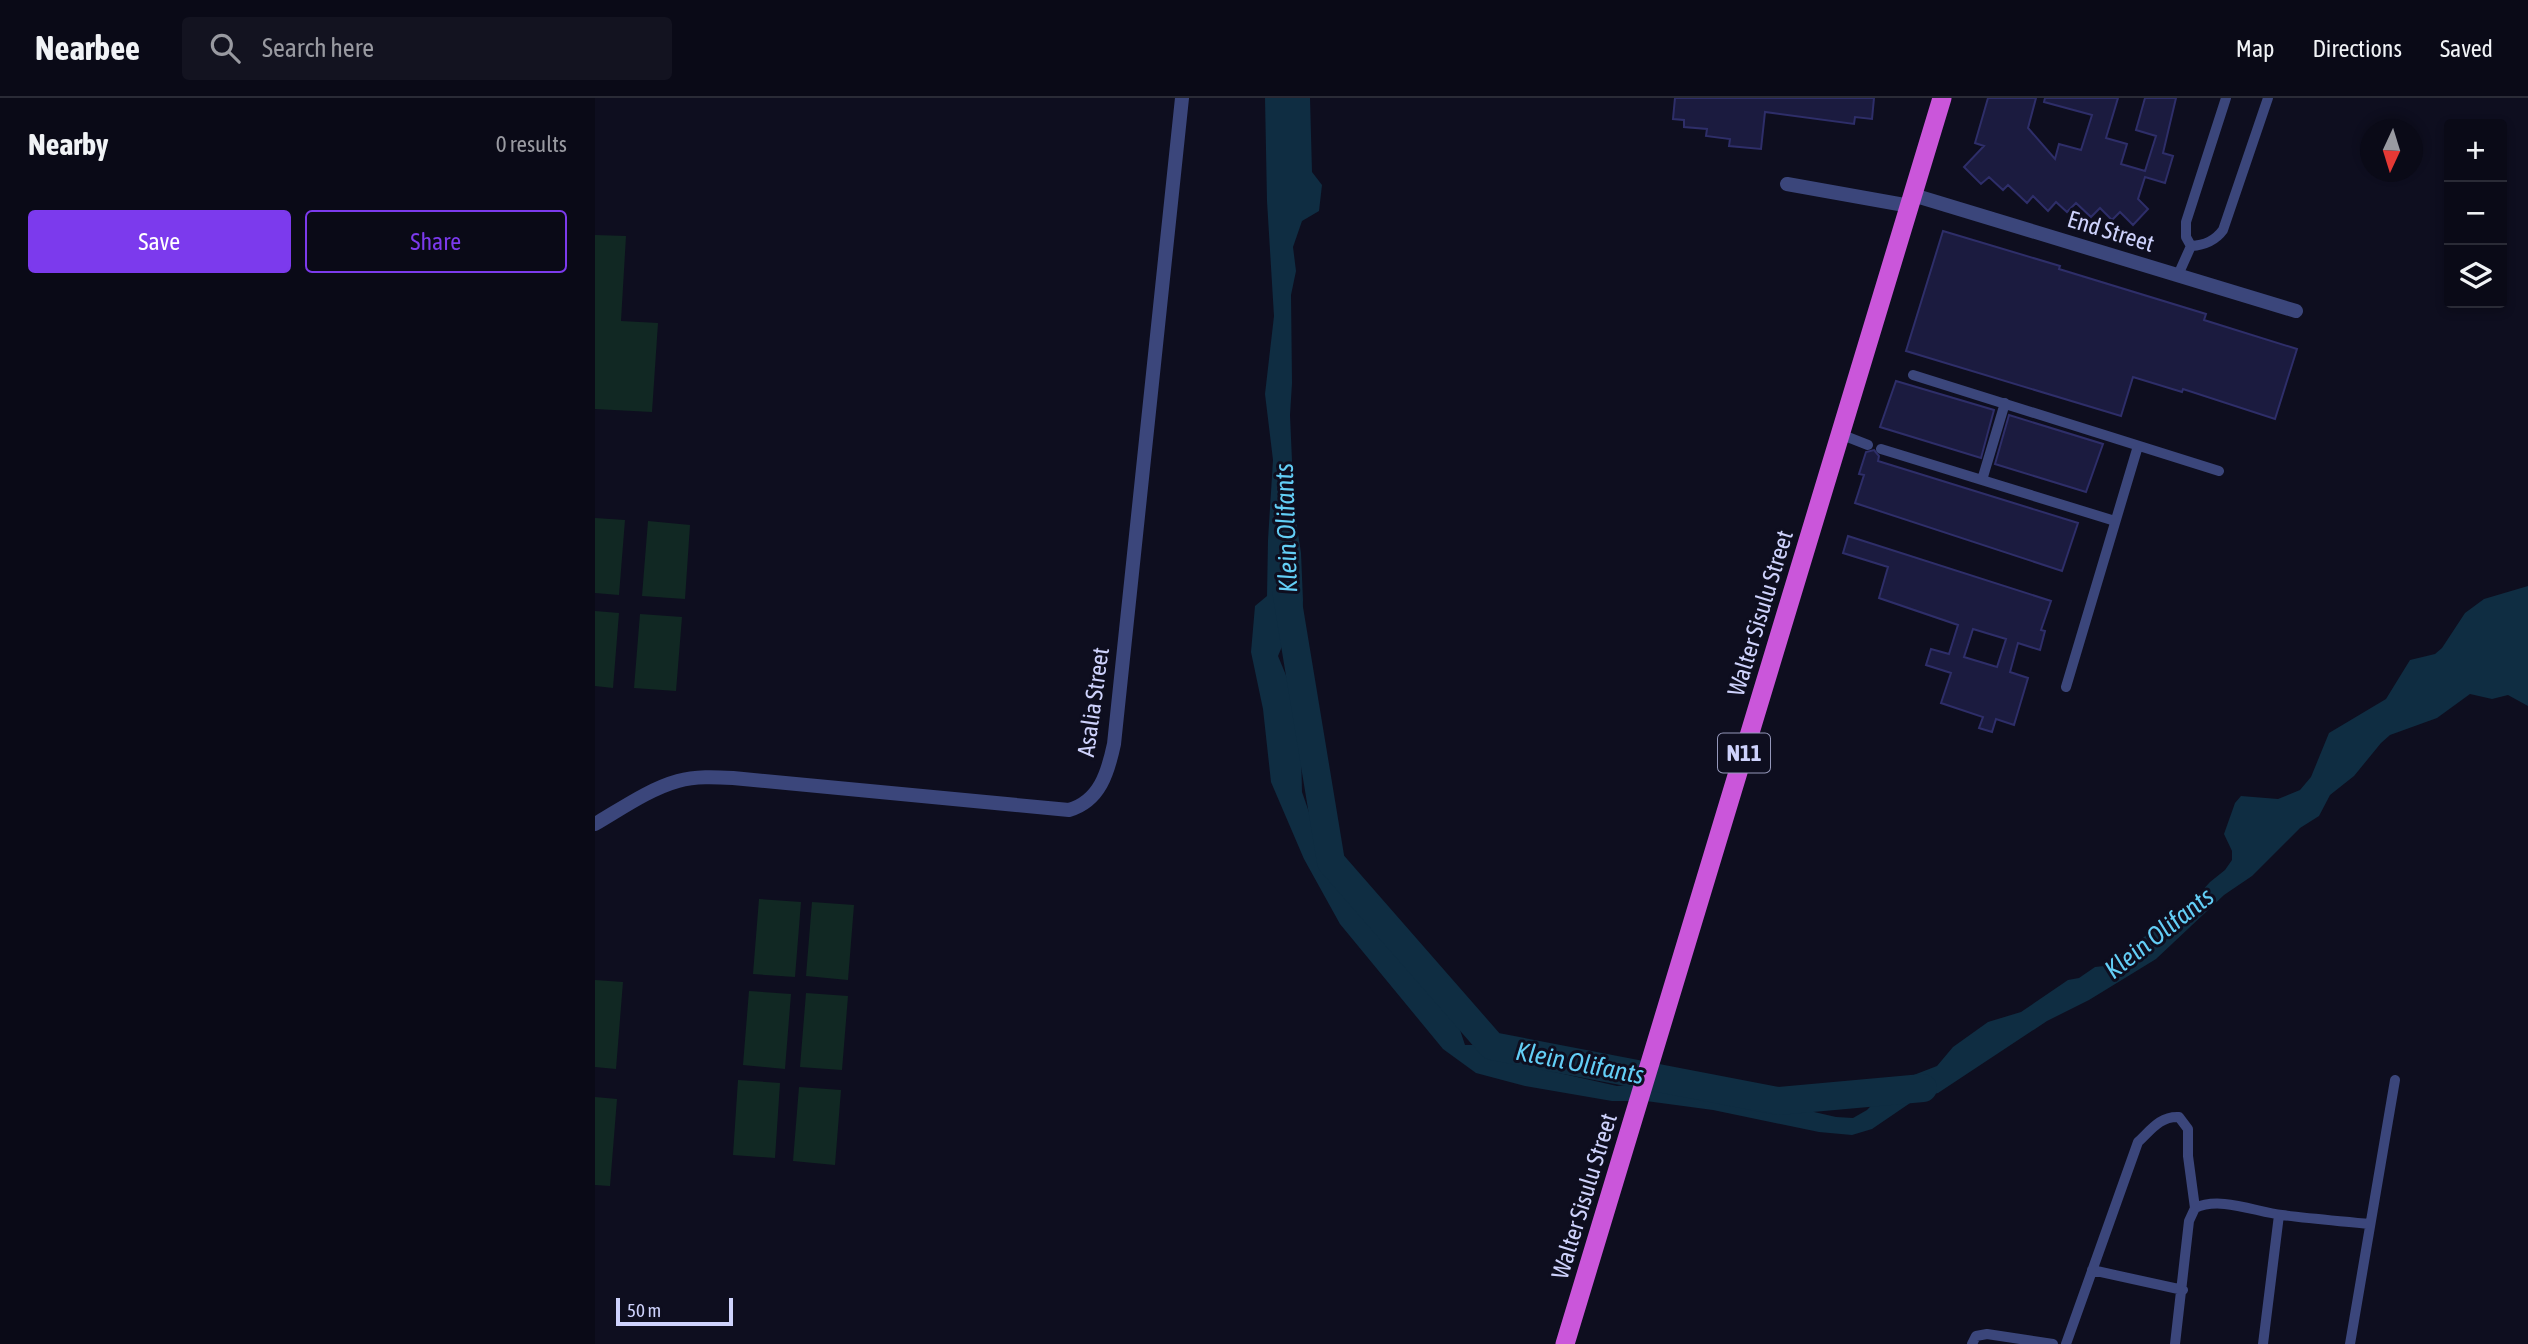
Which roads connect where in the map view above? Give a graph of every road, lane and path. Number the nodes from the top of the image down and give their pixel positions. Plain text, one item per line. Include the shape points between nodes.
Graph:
1 (1182, 98) edge
2 (1942, 98) edge
3 (2226, 98) edge
4 (2268, 98) edge
5 (1787, 184) dead end
6 (1911, 200) junction
7 (2191, 246) junction
8 (2178, 275) junction
9 (2296, 311) dead end
10 (1913, 375) dead end
11 (2005, 403) junction
12 (1840, 435) junction
13 (1868, 445) dead end
14 (2138, 446) junction
15 (1881, 449) dead end
16 (2219, 471) dead end
17 (1982, 480) junction
18 (2115, 521) junction
19 (2066, 687) dead end
20 (595, 824) edge
21 (2395, 1080) dead end
22 (2195, 1208) junction
23 (2279, 1215) junction
24 (2370, 1224) junction
25 (2092, 1270) junction
26 (2183, 1290) junction
27 (2033, 1342) edge
28 (1565, 1344) edge
29 (1972, 1344) edge
30 (2053, 1344) edge
31 (2066, 1344) edge
32 (2175, 1344) edge
33 (2263, 1344) edge
34 (2350, 1344) edge

1 - 20 street, Asalia Street via 1114,744 1103,783 1083,806 1069,810 704,777 677,781
2 - 6 highway, Walter Sisulu Street / N11
3 - 7 lane via 2186,222
4 - 7 lane via 2223,230 2216,239
5 - 6 street, End Street
6 - 8 street, End Street
6 - 12 highway, Walter Sisulu Street / N11
7 - 8 lane
8 - 9 street, End Street
10 - 11 lane
11 - 14 lane
11 - 17 lane
12 - 13 lane
12 - 28 highway, Walter Sisulu Street / N11
14 - 16 lane
14 - 18 lane
15 - 17 lane
17 - 18 lane
18 - 19 lane
21 - 24 lane
22 - 23 lane via 2222,1205
22 - 25 lane via 2188,1129 2179,1117 2169,1116 2138,1142
22 - 26 lane via 2189,1221
23 - 24 lane
23 - 33 lane
24 - 34 lane
25 - 26 lane
25 - 31 lane
26 - 32 lane
27 - 29 lane via 1987,1335 1976,1336
27 - 30 lane

